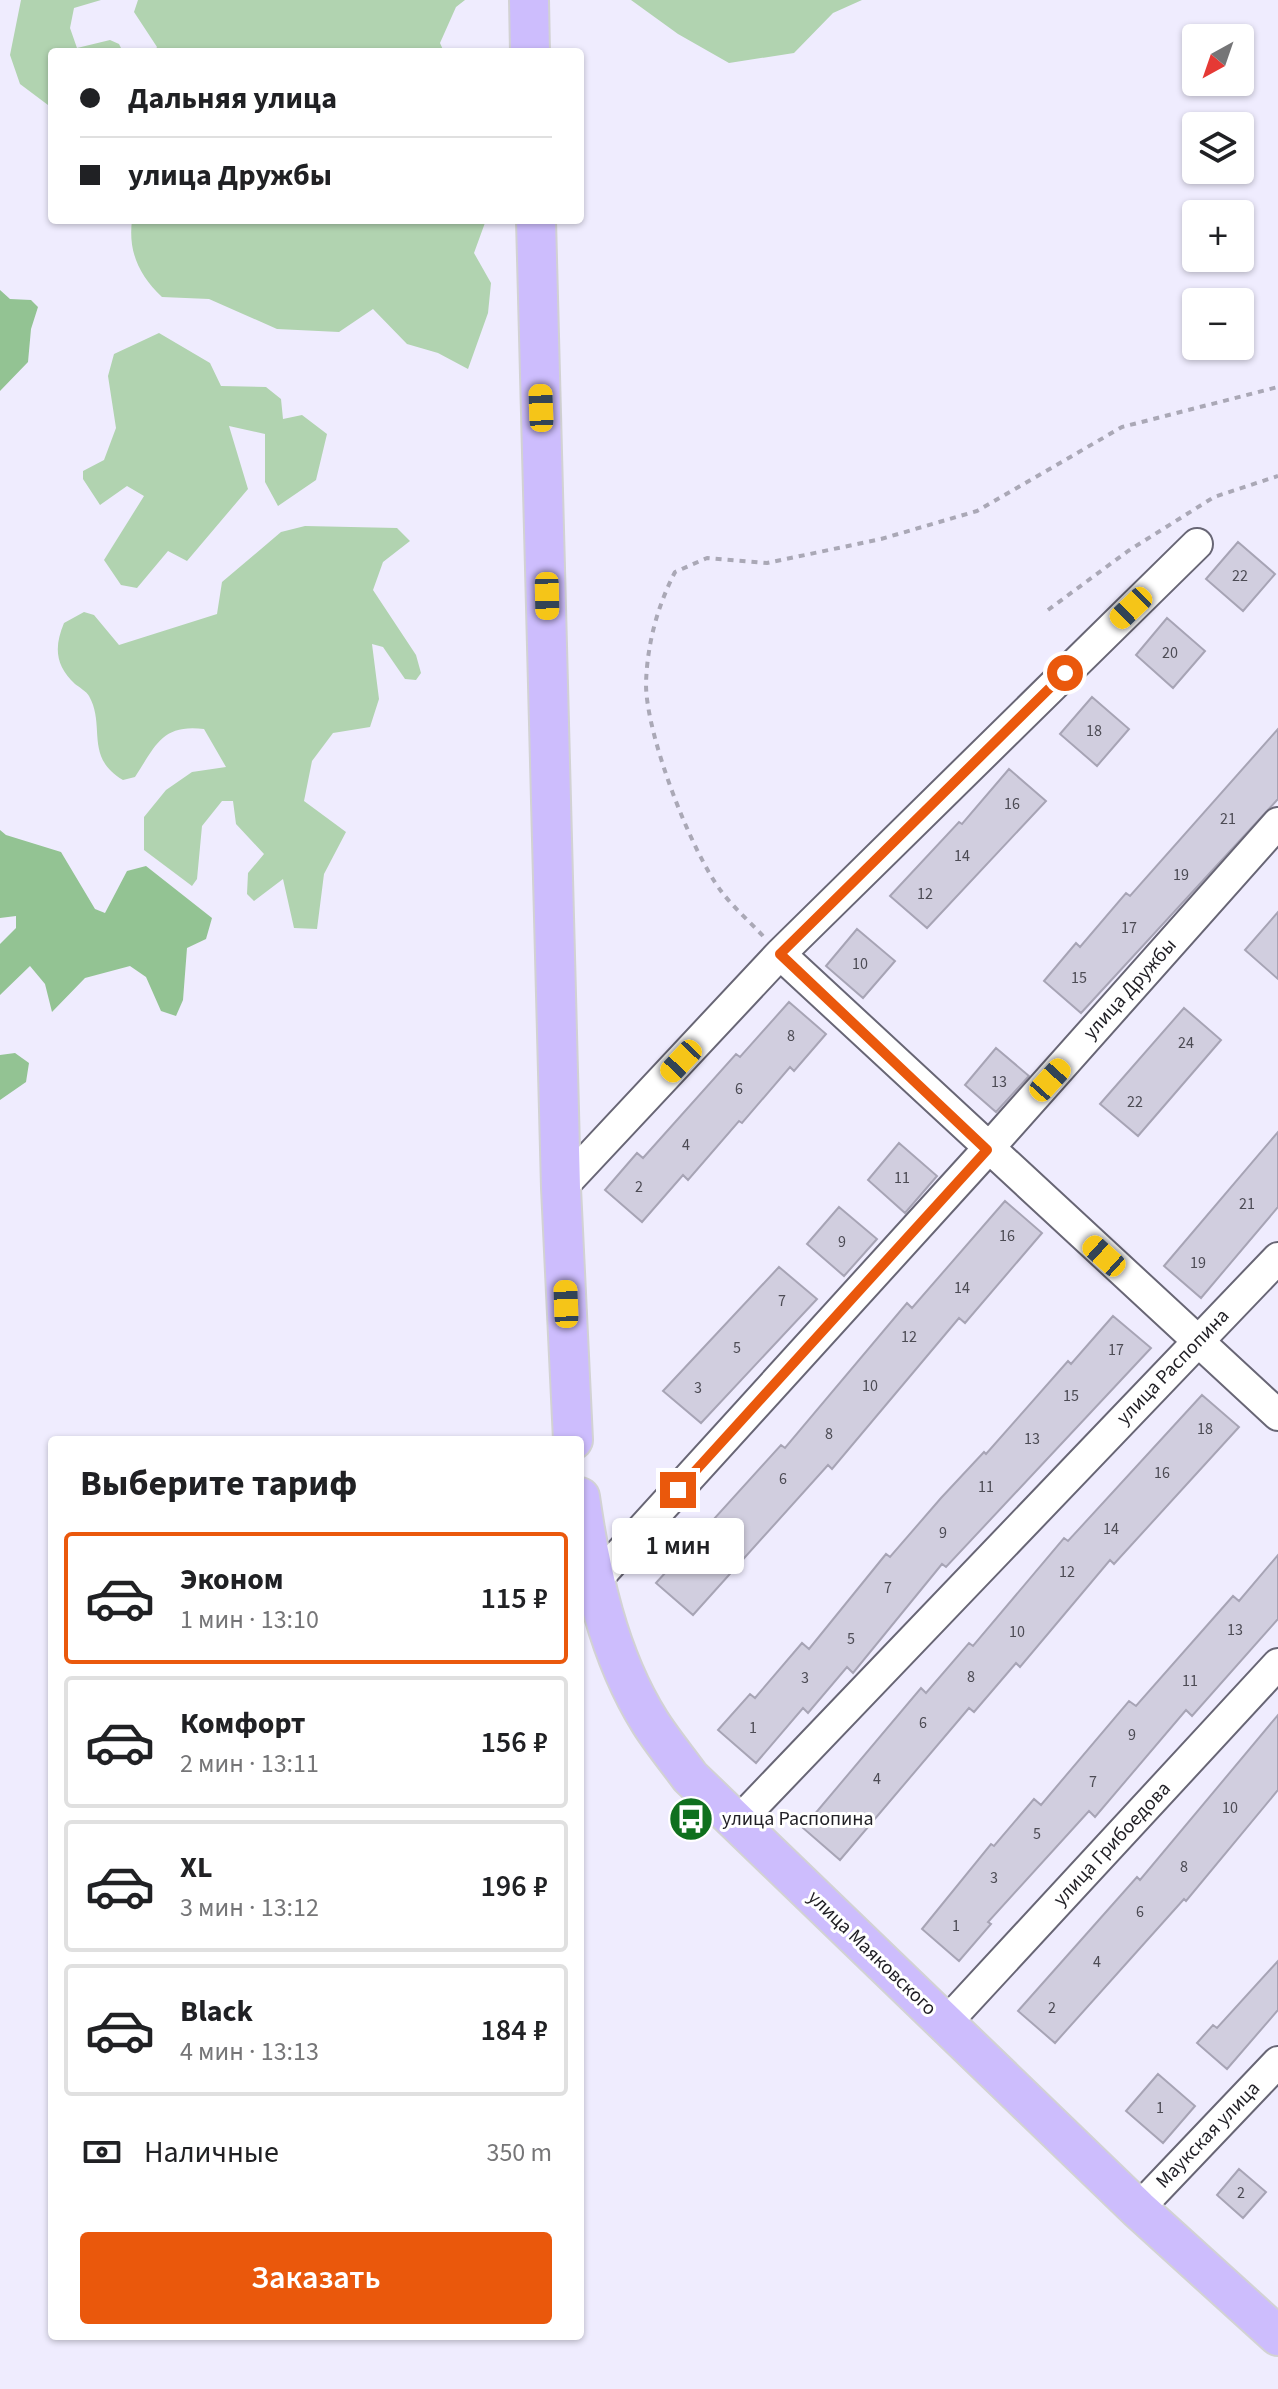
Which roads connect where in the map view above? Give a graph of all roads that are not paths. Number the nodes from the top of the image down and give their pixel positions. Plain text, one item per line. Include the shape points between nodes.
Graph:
1 (529, 0) edge
2 (530, 48) edge
3 (536, 224) edge
4 (1197, 544) dead end
5 (1278, 823) edge
6 (780, 954) junction
7 (987, 1150) junction
8 (561, 1188) junction
9 (1278, 1258) edge
10 (1198, 1340) junction
11 (1278, 1415) edge
12 (573, 1436) edge
13 (584, 1519) edge
14 (595, 1581) junction
15 (1278, 1664) edge
16 (737, 1823) junction
17 (945, 2024) junction
18 (1278, 2062) edge
19 (1138, 2209) junction
20 (1278, 2336) edge

1 - 2 main road
3 - 8 main road
4 - 6 street
5 - 7 street, улица Дружбы
6 - 7 street
6 - 8 street
7 - 10 street
7 - 14 street, улица Дружбы
8 - 12 main road
9 - 10 street, улица Распопина
10 - 11 street
10 - 16 street, улица Распопина
13 - 14 main road, улица Маяковского
14 - 16 main road, улица Маяковского via 618,1658 649,1721 690,1777
15 - 17 street, улица Грибоедова
16 - 17 main road, улица Маяковского
17 - 19 main road, улица Маяковского
18 - 19 street, Маукская улица
19 - 20 main road, улица Маяковского

